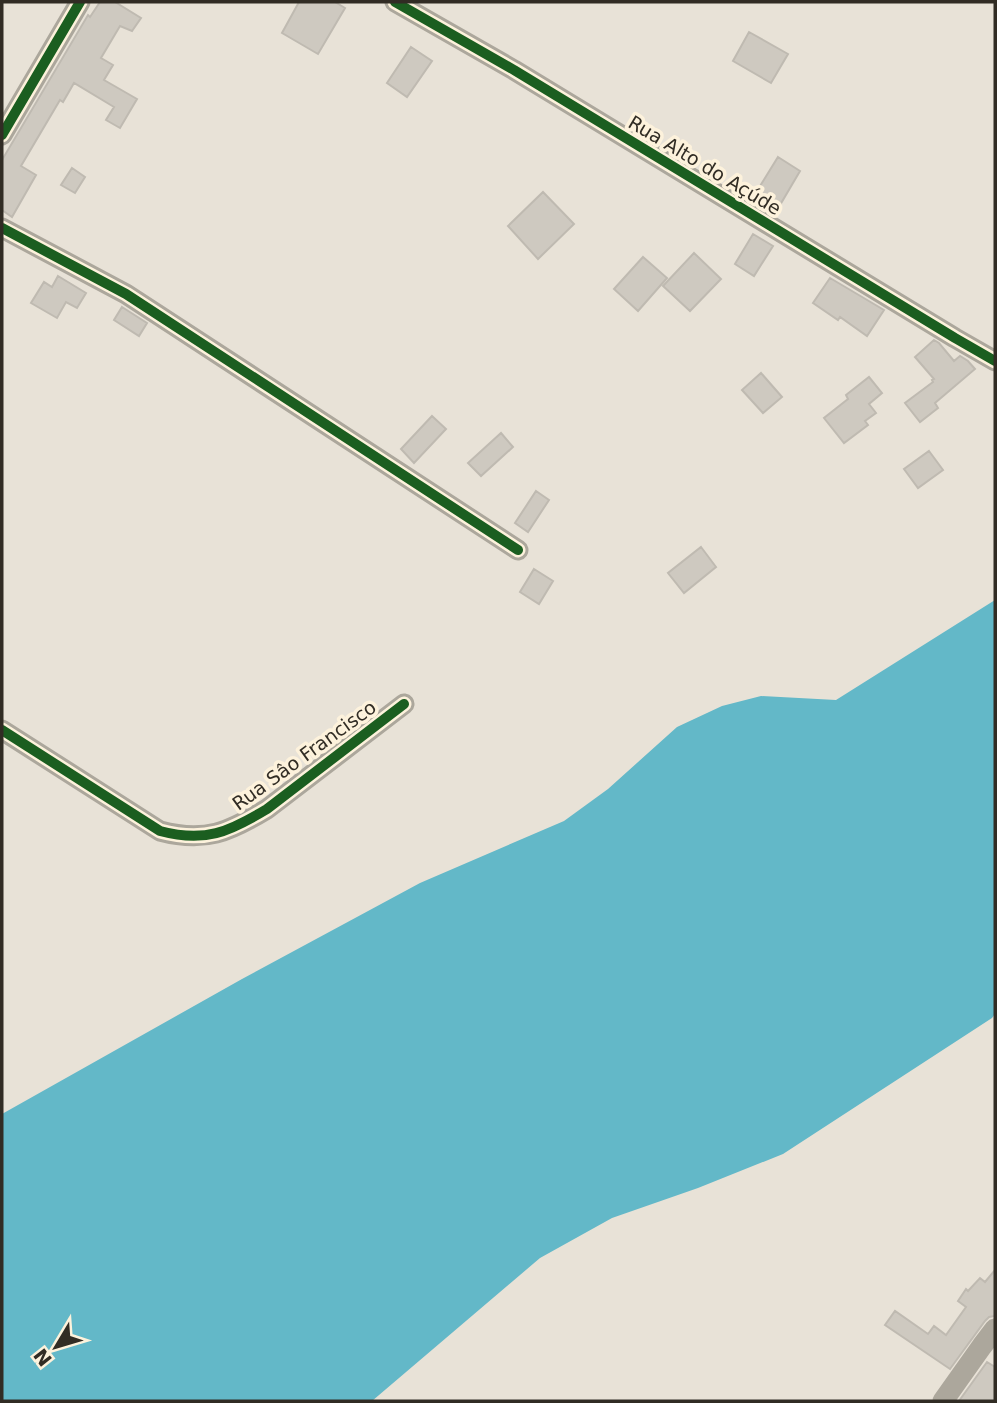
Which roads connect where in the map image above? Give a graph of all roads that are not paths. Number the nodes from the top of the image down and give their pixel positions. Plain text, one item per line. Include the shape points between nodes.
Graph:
1 (80, 2) edge
2 (395, 2) edge
3 (2, 135) edge
4 (2, 228) edge
5 (995, 361) edge
6 (518, 550) dead end
7 (404, 704) dead end
8 (2, 730) edge
9 (995, 1329) edge
10 (943, 1401) edge

1 - 3 street
2 - 5 street, Rua Alto do Açúde
4 - 6 street via 126,294
7 - 8 street, Rua Sâo Francisco via 267,809 224,832 202,836 160,831
9 - 10 street

